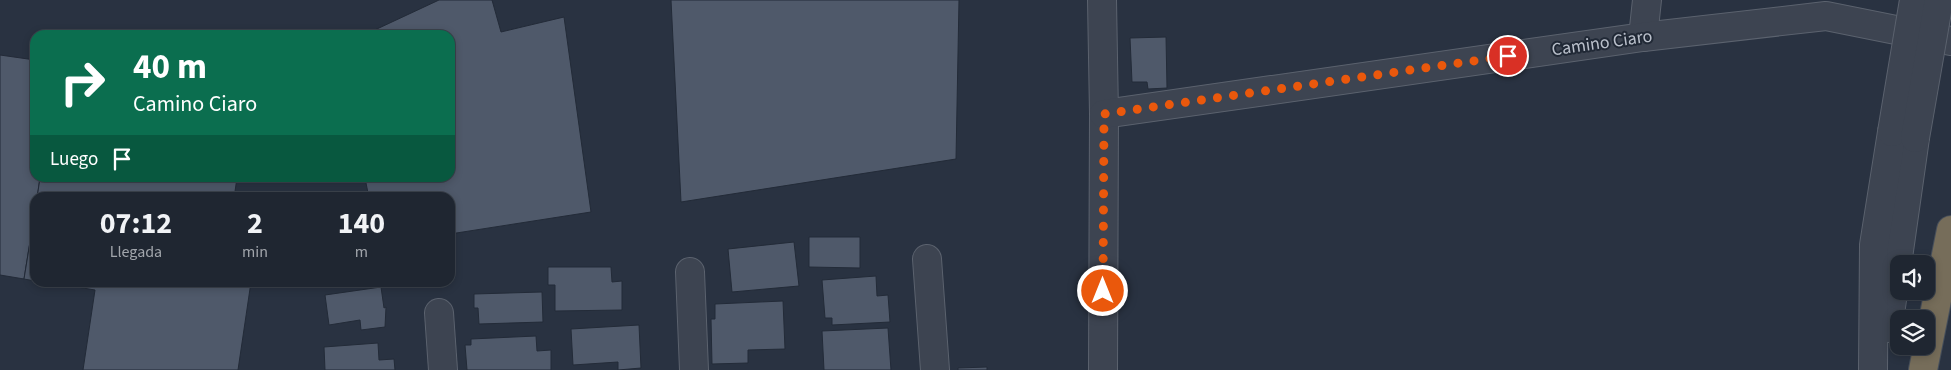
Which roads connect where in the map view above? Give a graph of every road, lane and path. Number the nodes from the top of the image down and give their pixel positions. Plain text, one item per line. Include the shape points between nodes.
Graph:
1 (1102, 0) edge
2 (1647, 0) edge
3 (1914, 0) edge
4 (1938, 0) edge
5 (1643, 37) junction
6 (1951, 41) edge
7 (1104, 114) junction
8 (1903, 135) junction
9 (1951, 230) edge
10 (927, 259) dead end
11 (690, 272) dead end
12 (439, 313) dead end
13 (443, 370) edge
14 (694, 370) edge
15 (935, 370) edge
16 (1103, 370) edge
17 (1873, 370) edge
18 (1882, 370) edge
19 (1923, 370) edge

1 - 7 street
2 - 5 street
3 - 8 street, bridge
4 - 8 street, bridge
5 - 6 street, Camino Ciaro via 1826,16
5 - 7 street, Camino Ciaro
7 - 16 street
8 - 17 street via 1874,245
8 - 18 street
9 - 19 highway
10 - 15 street
11 - 14 street
12 - 13 street

